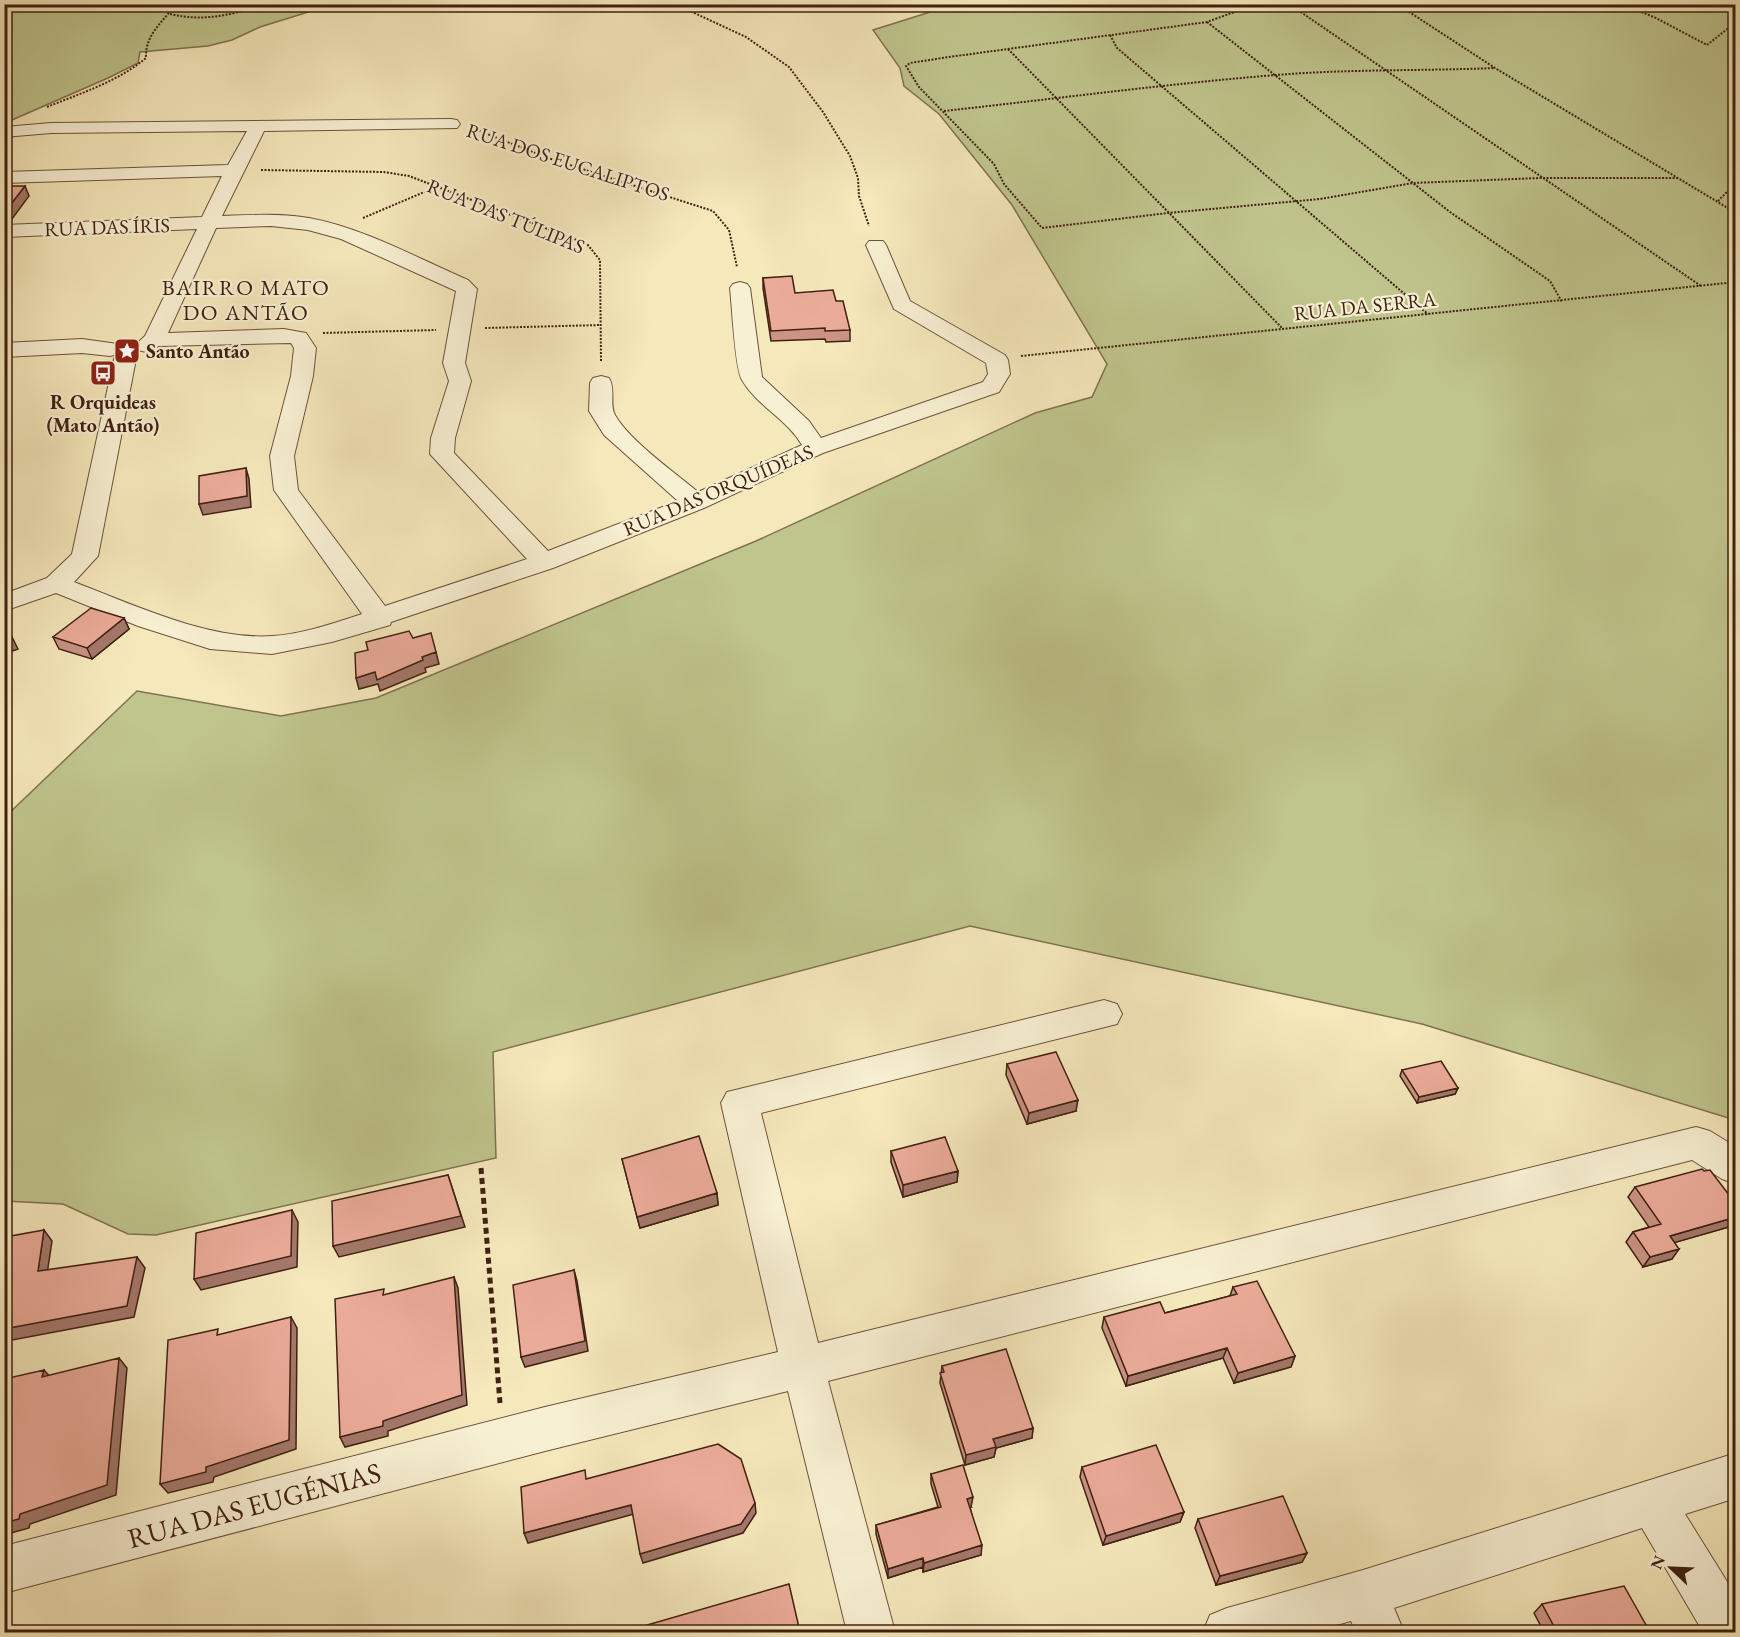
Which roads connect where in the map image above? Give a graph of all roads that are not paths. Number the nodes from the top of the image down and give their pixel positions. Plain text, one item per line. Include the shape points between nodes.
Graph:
1 (451, 124) road end
2 (259, 125) junction
3 (4, 132) edge
4 (234, 170) junction
5 (4, 178) edge
6 (209, 224) junction
7 (4, 231) edge
8 (876, 245) road end
9 (740, 288) road end
10 (150, 343) junction
11 (4, 350) edge
12 (117, 354) junction
13 (601, 383) road end
14 (815, 448) junction
15 (695, 503) junction
16 (544, 562) junction
17 (56, 584) junction
18 (4, 603) edge
19 (380, 619) junction
20 (1104, 1014) dead end
21 (1736, 1167) edge
22 (803, 1367) junction
23 (1736, 1475) edge
24 (1652, 1502) junction
25 (4, 1570) edge
26 (1372, 1613) edge
27 (871, 1632) edge
28 (1227, 1632) edge
29 (1730, 1632) edge

1 - 2 street, RUA DOS EUCALIPTOS
2 - 3 street, RUA DOS EUCALIPTOS
2 - 4 street
4 - 5 street
4 - 6 street
6 - 7 street, RUA DAS ÍRIS
6 - 10 street
6 - 16 street, RUA DAS ÍRIS via 271,220 309,224 348,235 467,290 454,363 460,381 442,454
8 - 14 street, RUA DAS ORQUÍDEAS via 901,305 997,360 999,374 991,387
9 - 14 street via 751,378 801,424
10 - 12 street via 137,356
10 - 19 street via 284,335 298,338 305,348 282,456 286,490
11 - 12 street via 82,346
12 - 17 street via 85,556
13 - 15 street via 601,411 612,430
14 - 15 street, RUA DAS ORQUÍDEAS
15 - 16 street, RUA DAS ORQUÍDEAS
16 - 19 street, RUA DAS ORQUÍDEAS
17 - 18 street
17 - 19 street, RUA DAS ORQUÍDEAS via 210,640 272,645
20 - 22 street via 740,1103
21 - 22 street, RUA DAS EUGÉNIAS via 1696,1143
22 - 25 street, RUA DAS EUGÉNIAS
22 - 27 street
23 - 24 street
24 - 26 street
24 - 29 street
26 - 28 street

